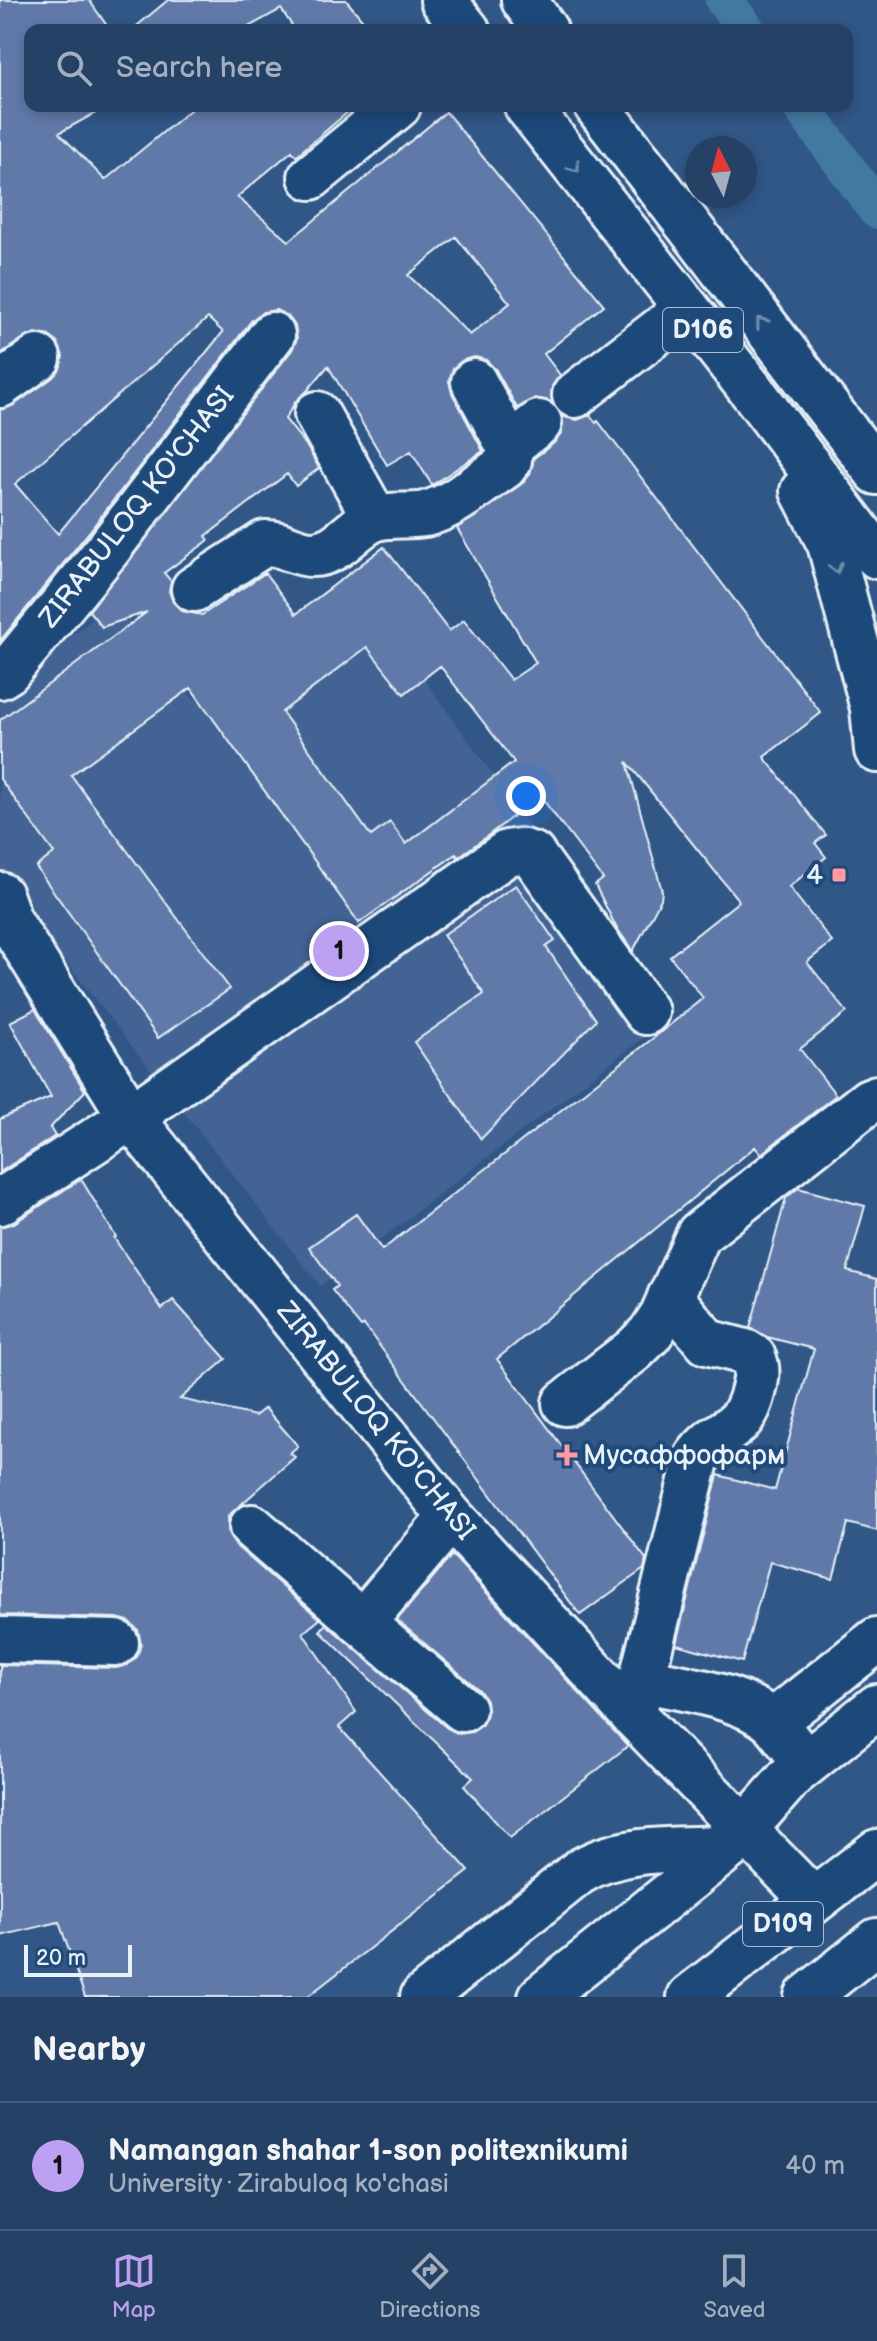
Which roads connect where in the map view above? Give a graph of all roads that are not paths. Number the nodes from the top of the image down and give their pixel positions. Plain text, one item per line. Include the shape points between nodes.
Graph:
1 (443, 0) edge
2 (524, 0) edge
3 (462, 24) edge
4 (541, 24) edge
5 (391, 112) edge
6 (532, 112) edge
7 (602, 112) edge
8 (311, 177) dead end
9 (687, 309) junction
10 (272, 335) dead end
11 (38, 358) dead end
12 (794, 365) junction
13 (474, 382) dead end
14 (0, 385) edge
15 (575, 395) dead end
16 (756, 396) junction
17 (317, 414) dead end
18 (877, 433) edge
19 (877, 472) edge
20 (375, 518) junction
21 (877, 556) edge
22 (194, 589) dead end
23 (0, 676) edge
24 (877, 750) edge
25 (0, 895) edge
26 (646, 1012) dead end
27 (877, 1098) edge
28 (131, 1117) junction
29 (0, 1202) edge
30 (670, 1297) junction
31 (565, 1403) dead end
32 (451, 1517) junction
33 (252, 1527) dead end
34 (362, 1623) junction
35 (0, 1640) edge
36 (877, 1640) edge
37 (116, 1643) dead end
38 (637, 1697) junction
39 (877, 1707) edge
40 (463, 1709) dead end
41 (773, 1722) junction
42 (806, 1763) junction
43 (736, 1839) junction
44 (877, 1852) edge
45 (813, 1900) junction
46 (877, 1941) edge
47 (423, 1997) edge
48 (541, 1997) edge
49 (690, 1997) edge
50 (807, 1997) edge

1 - 3 street
2 - 4 street
5 - 8 street
6 -> 9 street, D106
12 -> 7 street, D106
9 - 15 street
9 - 16 street, D106
10 - 23 street, ZIRABULOQ KO'CHASI via 109,548
11 - 14 street
12 - 18 street
12 - 19 street, D106
13 - 20 street via 524,434 504,467 442,508
16 - 21 street, D106
16 -> 24 street via 830,544 873,708
17 - 20 street
20 - 22 street via 322,552 265,543
25 - 28 street, ZIRABULOQ KO'CHASI via 9,920
26 - 28 street via 533,855 507,853
27 - 30 street via 699,1234
28 - 29 street
28 - 32 street, ZIRABULOQ KO'CHASI
30 - 31 street via 650,1334
30 - 38 street via 700,1337 753,1357 758,1375 741,1422 697,1457
32 - 34 street
32 - 38 street, ZIRABULOQ KO'CHASI
33 - 34 street
34 - 40 street
35 - 37 street
36 - 41 street
38 - 41 street via 739,1703
38 - 43 street, ZIRABULOQ KO'CHASI
39 - 42 street
41 - 42 street
42 - 43 street
43 - 45 street, ZIRABULOQ KO'CHASI
43 - 47 street via 597,1861
43 - 48 street
44 - 45 street, D109
45 - 49 street, D109
46 - 50 street, D109

